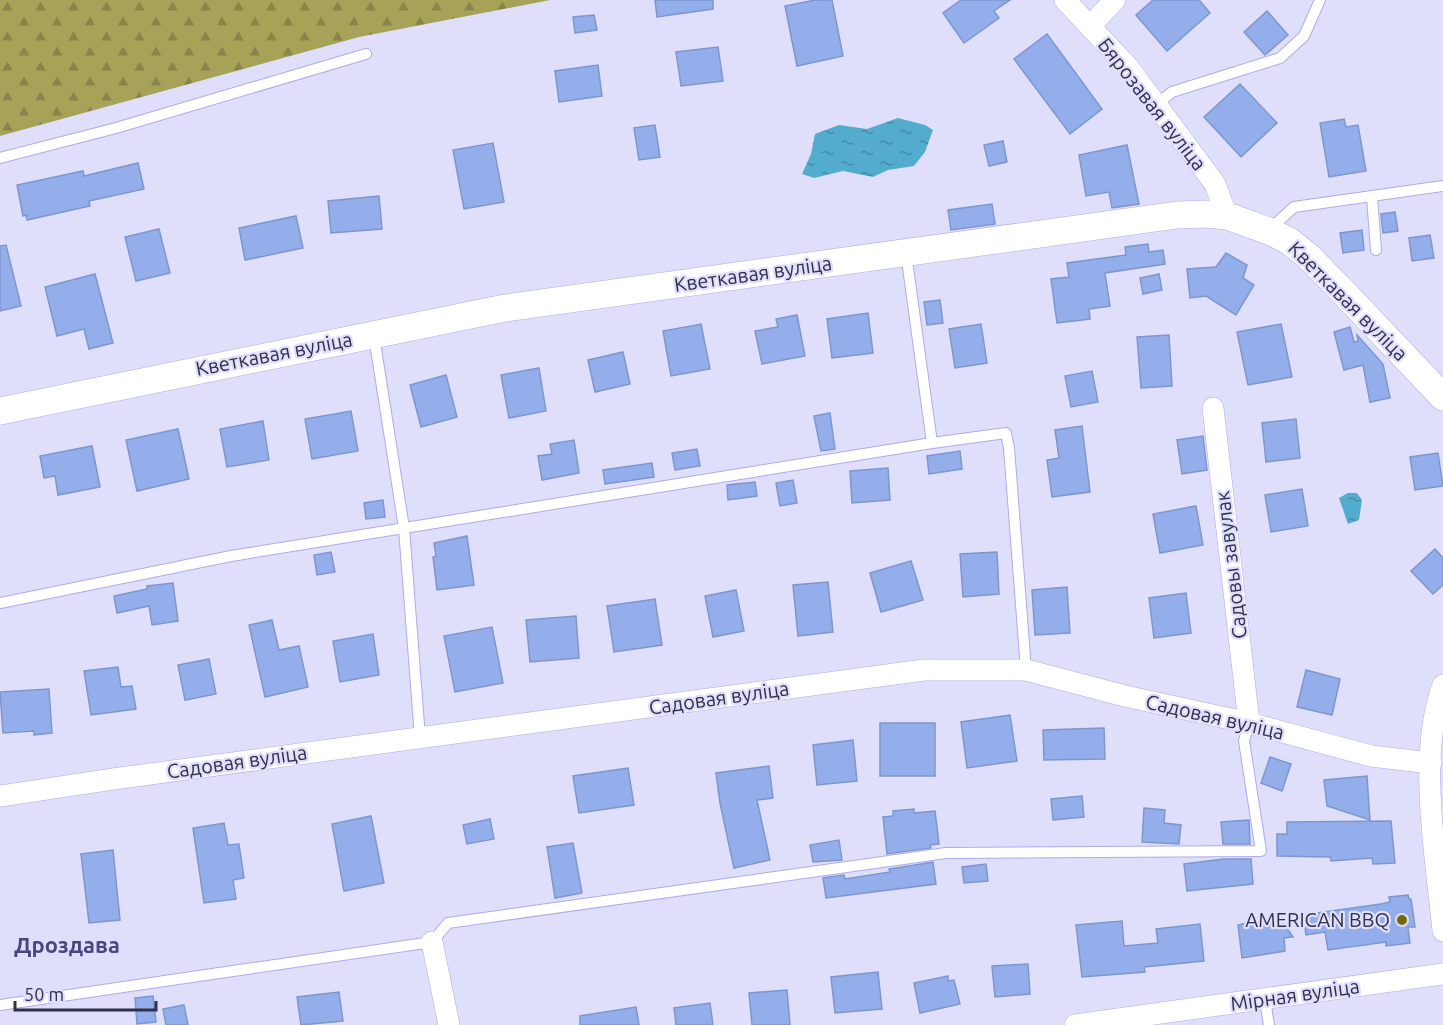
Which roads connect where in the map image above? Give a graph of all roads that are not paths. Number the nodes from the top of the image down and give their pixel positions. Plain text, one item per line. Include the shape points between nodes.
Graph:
1 (1065, 0) edge
2 (1115, 0) edge
3 (1320, 0) edge
4 (1090, 26) junction
5 (366, 54) dead end
6 (1156, 105) junction
7 (0, 158) edge
8 (1443, 186) edge
9 (1372, 197) junction
10 (1227, 216) junction
11 (1269, 231) junction
12 (1376, 250) dead end
13 (906, 253) junction
14 (373, 335) junction
15 (1443, 397) edge
16 (1213, 408) dead end
17 (0, 411) edge
18 (932, 443) junction
19 (404, 528) junction
20 (0, 603) edge
21 (1026, 670) junction
22 (1443, 685) edge
23 (1249, 723) junction
24 (420, 738) junction
25 (1431, 763) junction
26 (0, 796) edge
27 (1443, 931) edge
28 (432, 942) junction
29 (1443, 974) edge
30 (1265, 1000) junction
31 (0, 1005) edge
32 (1103, 1023) edge
33 (449, 1025) edge
34 (1075, 1025) edge
35 (1269, 1025) edge

1 - 4 street, Бярозавая вуліца
2 - 4 street
3 - 6 lane via 1304,36 1280,58 1172,92
4 - 6 street, Бярозавая вуліца via 1129,68
5 - 7 lane
6 - 10 street, Бярозавая вуліца via 1215,184
8 - 9 lane
9 - 11 lane via 1293,207
9 - 12 lane
10 - 11 street, Кветкавая вуліца
10 - 13 street, Кветкавая вуліца via 1177,216
11 - 15 street, Кветкавая вуліца via 1310,258
13 - 14 street, Кветкавая вуліца via 505,308
13 - 18 lane
14 - 17 street, Кветкавая вуліца
14 - 19 lane
16 - 23 street, Садовы завулак
18 - 19 lane
18 - 21 lane via 1006,433
19 - 20 lane via 231,556
19 - 24 lane
21 - 23 street, Садовая вуліца
21 - 24 street, Садовая вуліца via 924,670
22 - 25 street via 1433,728
23 - 25 street, Садовая вуліца via 1371,756
23 - 28 lane via 1244,741 1261,851 946,853 448,923
24 - 26 street, Садовая вуліца
25 - 27 street via 1430,793
28 - 31 lane
28 - 33 street
29 - 30 street, Мірная вуліца
30 - 32 street, Мірная вуліца
30 - 35 lane
32 - 34 street, Мірная вуліца

